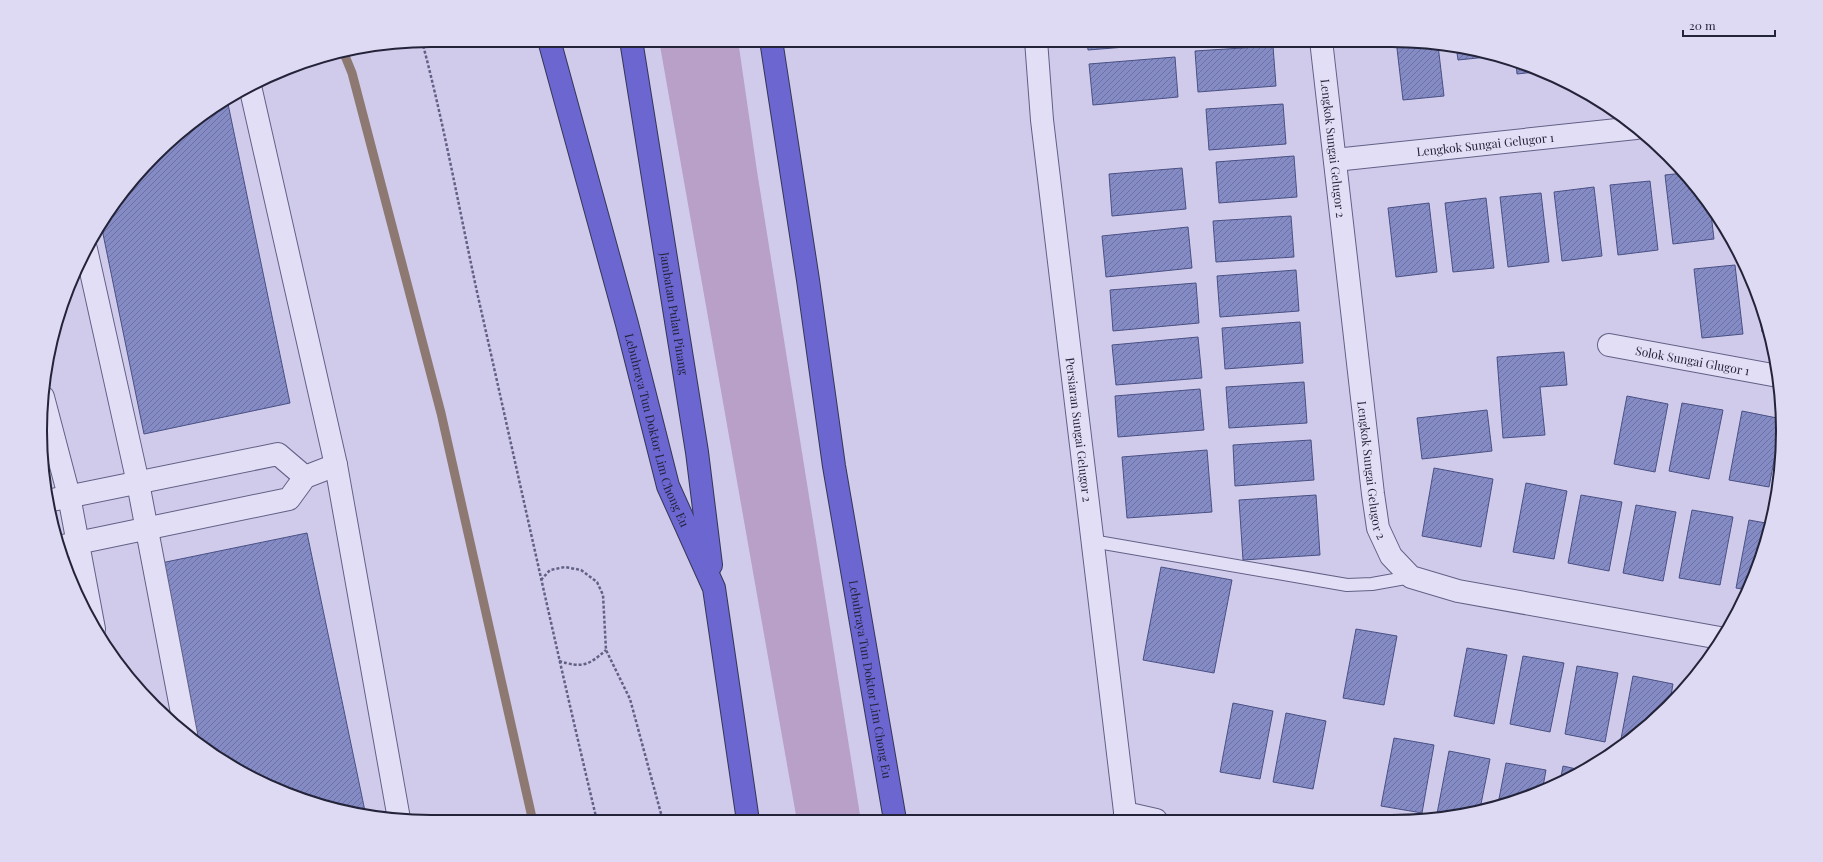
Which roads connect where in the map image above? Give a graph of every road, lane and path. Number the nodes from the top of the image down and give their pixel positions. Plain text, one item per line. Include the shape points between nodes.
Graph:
1 (424, 47) edge
2 (551, 47) edge
3 (632, 47) edge
4 (772, 47) edge
5 (1037, 47) edge
6 (1322, 47) edge
7 (251, 92) edge
8 (1629, 129) edge
9 (1335, 160) junction
10 (88, 259) edge
11 (1608, 345) dead end
12 (1772, 375) edge
13 (48, 415) edge
14 (336, 465) junction
15 (305, 477) junction
16 (138, 483) junction
17 (69, 496) junction
18 (53, 500) edge
19 (147, 529) junction
20 (1092, 541) junction
21 (68, 545) edge
22 (1411, 577) junction
23 (541, 580) junction
24 (714, 588) junction
25 (82, 591) edge
26 (1716, 637) edge
27 (606, 650) junction
28 (559, 661) junction
29 (184, 725) edge
30 (398, 813) edge
31 (596, 815) edge
32 (661, 815) edge
33 (747, 815) edge
34 (894, 815) edge
35 (1126, 815) edge

1 - 23 path
2 - 24 highway, Lebuhraya Tun Doktor Lim Chong Eu via 627,324 668,486
3 - 24 highway, Jambatan Pulau Pinang via 697,452
4 - 34 highway, Lebuhraya Tun Doktor Lim Chong Eu via 834,466
5 - 20 street, Persiaran Sungai Gelugor 2 via 1042,120
6 - 9 street, Lengkok Sungai Gelugor 2
7 - 14 street
8 - 9 street, Lengkok Sungai Gelugor 1
9 - 22 street, Lengkok Sungai Gelugor 2 via 1378,528 1390,556
10 - 16 street
11 - 12 street, Solok Sungai Glugor 1
13 - 17 street
14 - 15 street
14 - 30 street
15 - 16 street via 278,454
15 - 19 street via 289,499
16 - 17 street
16 - 19 street
17 - 18 street
17 - 21 street
19 - 21 street
19 - 29 street
20 - 22 lane via 1347,585 1372,584
20 - 35 street, Persiaran Sungai Gelugor 2
21 - 25 street
22 - 26 street, Lengkok Sungai Gelugor 2 via 1458,591
23 - 27 path via 550,570 565,567 581,570 597,582 603,594
23 - 28 path
24 - 33 highway, Lebuhraya Tun Doktor Lim Chong Eu
27 - 28 path via 594,662 576,666
27 - 32 path via 630,699
28 - 31 path

